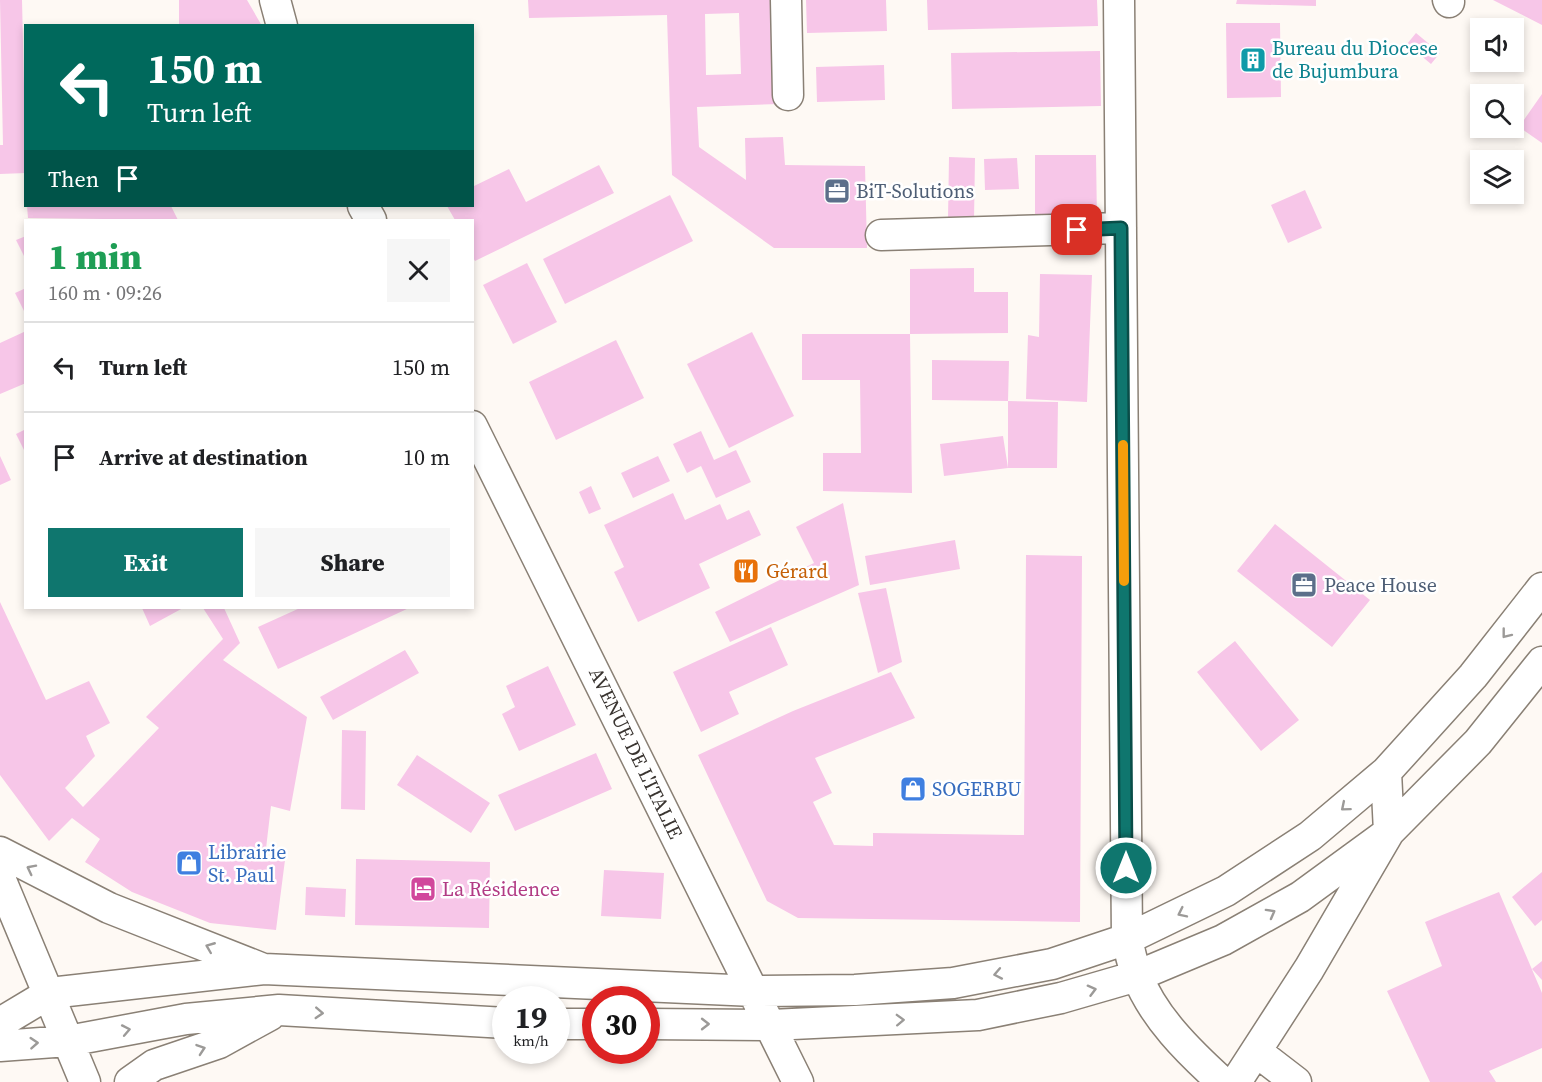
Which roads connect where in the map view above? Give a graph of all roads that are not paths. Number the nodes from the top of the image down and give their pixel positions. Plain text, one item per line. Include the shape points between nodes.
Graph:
1 (275, 0) edge
2 (786, 0) edge
3 (1119, 0) edge
4 (281, 24) edge
5 (788, 95) dead end
6 (1121, 228) junction
7 (881, 235) dead end
8 (474, 430) edge
9 (1542, 588) edge
10 (1542, 663) edge
11 (1386, 772) junction
12 (1389, 832) junction
13 (0, 852) edge
14 (0, 878) edge
15 (1127, 939) junction
16 (264, 969) junction
17 (1137, 976) junction
18 (754, 991) junction
19 (50, 993) junction
20 (279, 1010) junction
21 (492, 1022) edge
22 (0, 1023) edge
23 (660, 1024) edge
24 (772, 1025) junction
25 (68, 1041) junction
26 (0, 1046) edge
27 (1257, 1052) junction
28 (86, 1082) edge
29 (130, 1082) edge
30 (798, 1082) edge
31 (1222, 1082) edge
32 (1236, 1082) edge
33 (1296, 1082) edge

1 - 4 street
2 - 5 street
3 - 6 street
6 - 7 street
6 - 15 street
8 - 18 street, AVENUE DE L'ITALIE
9 -> 11 street via 1473,676
10 - 12 street via 1478,742
11 - 12 street
11 -> 15 street via 1310,837 1226,891
17 -> 12 street via 1223,940 1300,897
12 - 27 street
16 -> 13 street via 109,908
14 - 19 street
15 - 17 street
15 -> 18 street via 1052,964 953,983 855,990
16 - 18 street
16 - 19 street
24 -> 17 street via 978,1015 1061,998
17 - 31 street via 1176,1036
18 - 24 street, AVENUE DE L'ITALIE
19 - 22 street
19 - 25 street
20 -> 21 street
25 -> 20 street via 186,1019
29 -> 20 street via 154,1065 219,1043
23 -> 24 street
24 - 30 street, AVENUE DE L'ITALIE
26 -> 25 street
25 - 28 street
27 - 32 street
27 - 33 street

